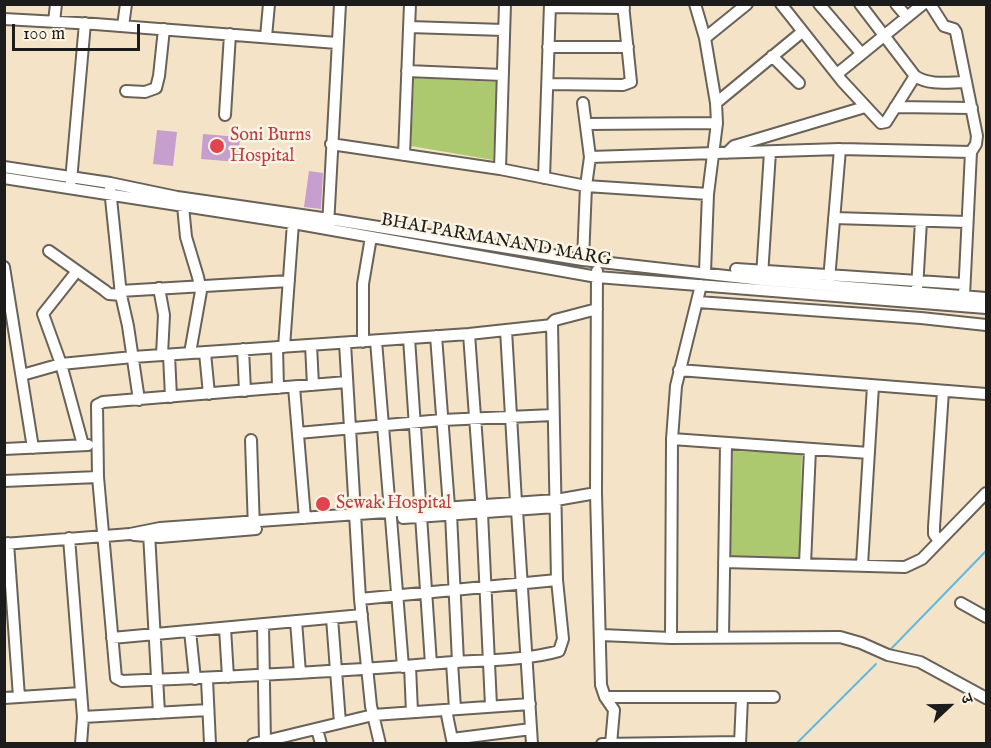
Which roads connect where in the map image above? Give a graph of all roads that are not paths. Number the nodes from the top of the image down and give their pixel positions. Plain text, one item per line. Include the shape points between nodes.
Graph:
1 (56, 4) edge
2 (126, 4) edge
3 (269, 4) edge
4 (340, 4) edge
5 (410, 4) edge
6 (505, 4) edge
7 (695, 4) edge
8 (747, 4) edge
9 (781, 4) edge
10 (819, 4) edge
11 (860, 4) edge
12 (896, 4) edge
13 (923, 4) edge
14 (930, 4) edge
15 (550, 6) edge
16 (624, 6) edge
17 (907, 17) junction
18 (4, 19) edge
19 (54, 22) junction
20 (85, 23) junction
21 (123, 26) junction
22 (409, 27) junction
23 (164, 29) junction
24 (504, 30) junction
25 (802, 32) junction
26 (230, 34) junction
27 (883, 35) junction
28 (266, 37) junction
29 (705, 38) junction
30 (337, 43) junction
31 (548, 47) junction
32 (628, 47) junction
33 (861, 53) junction
34 (772, 56) junction
35 (407, 71) junction
36 (837, 74) junction
37 (502, 75) junction
38 (915, 76) junction
39 (966, 82) junction
40 (800, 83) dead end
41 (548, 84) junction
42 (126, 91) dead end
43 (583, 103) dead end
44 (716, 103) junction
45 (865, 107) junction
46 (895, 107) junction
47 (972, 108) junction
48 (225, 115) dead end
49 (717, 123) junction
50 (586, 124) junction
51 (331, 144) junction
52 (978, 147) edge
53 (840, 149) junction
54 (770, 152) junction
55 (727, 153) junction
56 (713, 154) junction
57 (404, 155) junction
58 (590, 157) junction
59 (4, 167) edge
60 (500, 170) junction
61 (72, 177) junction
62 (4, 178) edge
63 (544, 178) junction
64 (110, 183) junction
65 (586, 186) junction
66 (69, 188) junction
67 (708, 194) junction
68 (110, 195) junction
69 (183, 206) junction
70 (834, 218) junction
71 (921, 221) junction
72 (967, 222) junction
73 (293, 223) junction
74 (328, 224) junction
75 (371, 237) junction
76 (49, 251) dead end
77 (583, 260) junction
78 (597, 261) junction
79 (4, 267) edge
80 (705, 269) junction
81 (77, 271) junction
82 (762, 276) junction
83 (597, 277) junction
84 (289, 281) junction
85 (829, 281) junction
86 (963, 284) junction
87 (200, 285) junction
88 (701, 285) junction
89 (917, 287) junction
90 (159, 288) junction
91 (120, 293) junction
92 (964, 296) junction
93 (987, 298) edge
94 (698, 302) junction
95 (987, 308) edge
96 (597, 309) junction
97 (552, 325) junction
98 (987, 325) edge
99 (506, 330) junction
100 (469, 334) junction
101 (436, 336) junction
102 (409, 338) junction
103 (376, 341) junction
104 (363, 342) junction
105 (345, 343) junction
106 (311, 345) junction
107 (280, 347) junction
108 (243, 349) junction
109 (190, 353) junction
110 (205, 353) junction
111 (166, 355) junction
112 (133, 357) junction
113 (61, 364) junction
114 (679, 370) junction
115 (22, 375) junction
116 (347, 382) junction
117 (313, 386) junction
118 (873, 386) junction
119 (294, 387) junction
120 (278, 388) junction
121 (245, 391) junction
122 (943, 391) junction
123 (208, 394) junction
124 (987, 394) edge
125 (171, 397) junction
126 (139, 400) junction
127 (553, 415) junction
128 (510, 417) junction
129 (474, 418) junction
130 (442, 420) junction
131 (415, 422) junction
132 (383, 425) junction
133 (350, 428) junction
134 (298, 433) junction
135 (672, 439) junction
136 (251, 440) dead end
137 (726, 444) junction
138 (83, 445) junction
139 (97, 445) junction
140 (33, 448) junction
141 (4, 449) edge
142 (810, 449) junction
143 (869, 453) junction
144 (99, 477) junction
145 (4, 480) edge
146 (596, 493) junction
147 (987, 493) edge
148 (555, 503) junction
149 (516, 506) junction
150 (481, 509) junction
151 (450, 511) junction
152 (422, 513) junction
153 (391, 515) junction
154 (357, 517) junction
155 (305, 518) junction
156 (286, 523) junction
157 (254, 525) junction
158 (149, 533) junction
159 (104, 536) junction
160 (69, 538) junction
161 (939, 541) junction
162 (6, 544) edge
163 (724, 562) junction
164 (805, 564) junction
165 (862, 565) junction
166 (557, 580) junction
167 (521, 584) junction
168 (485, 587) junction
169 (453, 590) junction
170 (426, 593) junction
171 (397, 596) junction
172 (360, 599) junction
173 (8, 603) edge
174 (961, 603) dead end
175 (362, 615) junction
176 (987, 617) edge
177 (332, 618) junction
178 (296, 621) junction
179 (263, 624) junction
180 (225, 628) junction
181 (190, 631) junction
182 (153, 635) junction
183 (601, 635) junction
184 (723, 637) junction
185 (112, 638) junction
186 (671, 638) junction
187 (527, 656) junction
188 (489, 659) junction
189 (455, 662) junction
190 (431, 664) junction
191 (406, 666) junction
192 (367, 669) junction
193 (335, 671) junction
194 (300, 673) junction
195 (263, 675) junction
196 (228, 677) junction
197 (195, 679) junction
198 (207, 679) junction
199 (157, 680) junction
200 (81, 693) junction
201 (19, 697) junction
202 (605, 697) junction
203 (774, 697) dead end
204 (4, 698) edge
205 (742, 698) junction
206 (987, 698) edge
207 (530, 704) junction
208 (491, 706) junction
209 (451, 709) junction
210 (208, 710) junction
211 (412, 712) junction
212 (159, 713) junction
213 (373, 715) junction
214 (83, 717) junction
215 (340, 723) junction
216 (317, 729) junction
217 (531, 729) junction
218 (453, 741) edge
219 (261, 743) edge
220 (611, 743) edge
221 (740, 743) edge
222 (81, 744) edge
223 (210, 744) edge
224 (321, 744) edge
225 (380, 744) edge
226 (532, 744) edge
227 (602, 744) edge

1 - 19 street
2 - 21 street
3 - 28 street
4 - 30 street
5 - 22 street
6 - 24 street
7 - 29 street
8 - 29 street
9 - 25 street
10 - 33 street
11 - 27 street
12 - 17 street
13 - 17 street
14 - 39 street via 945,26 956,30
15 - 16 street
15 - 31 street
16 - 32 street
17 - 27 street
18 - 19 street
19 - 20 street
20 - 21 street
20 - 61 street
21 - 23 street
22 - 24 street
22 - 35 street
23 - 26 street
23 - 42 street via 156,88
24 - 37 street
25 - 34 street
25 - 36 street
26 - 28 street
26 - 48 street
27 - 33 street
27 - 38 street
28 - 30 street
29 - 44 street
30 - 51 street
31 - 32 street
31 - 41 street
32 - 41 street via 632,79 628,84
33 - 36 street
34 - 40 street
34 - 44 street
35 - 37 street
35 - 57 street
36 - 45 street
37 - 60 street
38 - 39 street via 927,82
38 - 46 street
39 - 47 street
41 - 63 street
43 - 50 street
44 - 49 street
45 - 46 street via 881,123 886,122
45 - 55 street via 741,144
46 - 47 street
47 - 52 street
49 - 50 street
49 - 56 street
50 - 58 street
51 - 57 street
51 - 74 street
52 - 53 street
52 - 72 street
53 - 54 street
53 - 70 street
54 - 55 street
54 - 82 street
55 - 56 street
56 - 58 street
56 - 67 street
57 - 60 street
58 - 65 street
59 - 61 street, BHAI PARMANAND MARG
60 - 63 street
61 - 64 street, BHAI PARMANAND MARG
61 - 66 street
62 - 66 street, BHAI PARMANAND MARG
63 - 65 street
64 - 68 street
64 - 74 street, BHAI PARMANAND MARG
65 - 67 street
65 - 77 street
66 - 68 street, BHAI PARMANAND MARG
67 - 80 street
68 - 69 street, BHAI PARMANAND MARG
68 - 91 street
69 - 73 street, BHAI PARMANAND MARG
69 - 87 street via 186,237
70 - 71 street
70 - 85 street
71 - 72 street
71 - 89 street
72 - 86 street
73 - 74 street, BHAI PARMANAND MARG
73 - 84 street
74 - 75 street, BHAI PARMANAND MARG
74 - 77 street, BHAI PARMANAND MARG
75 - 83 street, BHAI PARMANAND MARG
75 - 104 street via 363,284
76 - 81 street
77 - 78 street, BHAI PARMANAND MARG
78 - 80 street, BHAI PARMANAND MARG
78 - 83 street
79 - 115 street
80 - 82 street, BHAI PARMANAND MARG
81 - 91 street via 109,294
81 - 113 street via 43,314
82 - 85 street, BHAI PARMANAND MARG
83 - 88 street, BHAI PARMANAND MARG
83 - 96 street
84 - 87 street
84 - 107 street
85 - 89 street, BHAI PARMANAND MARG
86 - 89 street
86 - 92 street
87 - 90 street
87 - 109 street
88 - 94 street
88 - 95 street, BHAI PARMANAND MARG
89 - 92 street, BHAI PARMANAND MARG
90 - 91 street
90 - 111 street
91 - 112 street
92 - 93 street, BHAI PARMANAND MARG
94 - 98 street
94 - 114 street
96 - 97 street via 555,320
96 - 146 street
97 - 99 street
97 - 127 street
99 - 100 street
99 - 128 street
100 - 101 street
100 - 129 street
101 - 102 street
101 - 130 street
102 - 103 street
102 - 131 street
103 - 104 street
103 - 132 street
104 - 105 street
105 - 106 street
105 - 116 street
106 - 107 street
106 - 117 street
107 - 108 street
107 - 120 street
108 - 110 street
108 - 121 street
109 - 110 street
109 - 111 street
110 - 123 street
111 - 112 street
111 - 125 street
112 - 113 street
112 - 126 street
113 - 115 street
113 - 138 street
114 - 118 street
114 - 135 street
115 - 140 street
116 - 117 street
116 - 133 street
117 - 119 street
118 - 122 street
118 - 143 street
119 - 120 street
119 - 134 street
120 - 121 street
121 - 123 street
122 - 124 street
122 - 161 street via 934,527
123 - 125 street
125 - 126 street
126 - 139 street via 97,405
127 - 128 street
127 - 148 street
128 - 129 street
128 - 149 street
129 - 130 street
129 - 150 street
130 - 131 street
130 - 151 street
131 - 132 street
131 - 152 street
132 - 133 street
132 - 153 street
133 - 134 street
133 - 154 street
134 - 155 street
135 - 137 street
135 - 186 street
136 - 157 street
137 - 142 street
137 - 163 street
138 - 139 street
138 - 140 street
139 - 144 street
140 - 141 street
142 - 143 street
142 - 164 street
143 - 165 street
144 - 145 street
144 - 159 street
146 - 148 street
146 - 183 street
147 - 161 street
148 - 149 street
148 - 166 street
149 - 150 street
149 - 167 street
150 - 151 street
150 - 168 street
151 - 152 street
151 - 169 street
152 - 153 street
152 - 170 street
153 - 154 street
153 - 171 street
154 - 155 street
154 - 156 street
154 - 172 street
155 - 156 street
156 - 157 street
157 - 158 street
158 - 159 street
158 - 182 street
159 - 160 street
159 - 185 street
160 - 162 street
160 - 200 street
161 - 165 street via 914,564 905,567
162 - 173 street
163 - 164 street
163 - 184 street
164 - 165 street
166 - 167 street
166 - 187 street via 562,646 559,651
167 - 168 street
167 - 187 street
168 - 169 street
168 - 188 street
169 - 170 street
169 - 189 street
170 - 171 street
170 - 190 street
171 - 172 street
171 - 191 street
172 - 175 street
173 - 201 street
174 - 176 street
175 - 177 street
175 - 192 street
177 - 178 street
177 - 193 street
178 - 179 street
178 - 194 street
179 - 180 street
179 - 195 street
180 - 181 street
180 - 196 street
181 - 182 street
181 - 197 street
182 - 185 street
182 - 199 street
183 - 186 street
183 - 202 street via 601,685
184 - 186 street
184 - 206 street via 840,637 920,662
185 - 199 street via 116,678
187 - 188 street
187 - 207 street
188 - 189 street
188 - 208 street
189 - 190 street
189 - 209 street
190 - 191 street
191 - 192 street
191 - 211 street
192 - 193 street
192 - 213 street
193 - 194 street
193 - 215 street
194 - 195 street
195 - 196 street
195 - 219 street
196 - 198 street
197 - 198 street
197 - 199 street
198 - 210 street
199 - 212 street
200 - 201 street
200 - 214 street
201 - 204 street
202 - 205 street
202 - 220 street via 614,710
203 - 205 street
205 - 221 street
207 - 208 street
207 - 217 street
208 - 209 street
209 - 211 street
209 - 218 street
210 - 212 street
210 - 223 street
211 - 213 street
212 - 214 street
213 - 215 street
213 - 225 street
214 - 222 street
215 - 216 street
216 - 219 street
216 - 224 street
217 - 218 street
217 - 226 street
220 - 221 street
220 - 227 street

